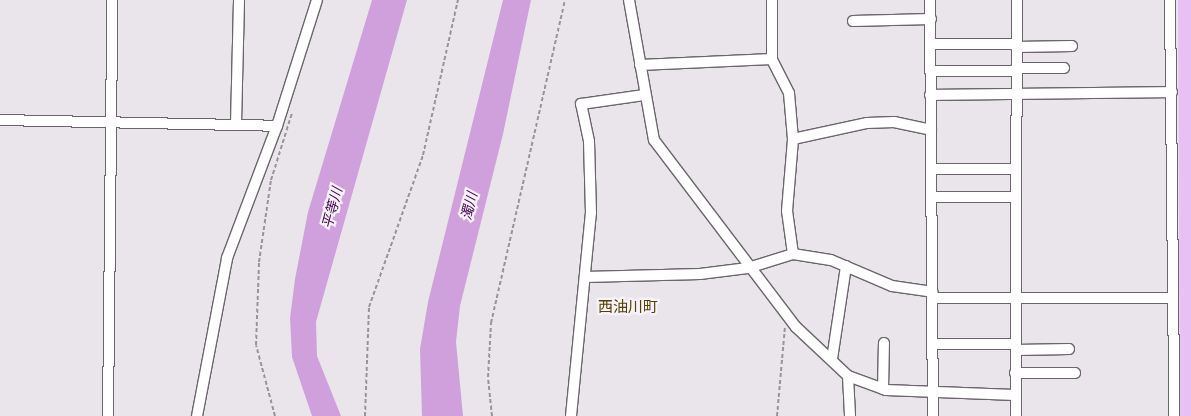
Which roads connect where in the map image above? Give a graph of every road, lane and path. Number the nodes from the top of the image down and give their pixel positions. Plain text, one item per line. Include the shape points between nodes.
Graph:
1 (112, 0) edge
2 (239, 0) edge
3 (317, 0) edge
4 (458, 0) edge
5 (565, 0) edge
6 (629, 0) edge
7 (772, 0) edge
8 (930, 0) edge
9 (1017, 0) edge
10 (1170, 0) edge
11 (930, 19) junction
12 (853, 22) dead end
13 (930, 44) junction
14 (1016, 45) junction
15 (1072, 46) dead end
16 (772, 59) junction
17 (640, 65) junction
18 (1064, 68) dead end
19 (1016, 69) junction
20 (930, 71) junction
21 (1172, 92) junction
22 (930, 94) junction
23 (1016, 94) junction
24 (644, 95) junction
25 (295, 104) dead end
26 (0, 120) edge
27 (110, 122) junction
28 (236, 124) junction
29 (276, 126) junction
30 (930, 130) junction
31 (793, 139) junction
32 (931, 169) junction
33 (1016, 169) junction
34 (932, 197) junction
35 (1016, 197) junction
36 (793, 254) junction
37 (846, 266) junction
38 (748, 268) junction
39 (585, 277) junction
40 (933, 295) junction
41 (1016, 298) junction
42 (1173, 298) junction
43 (792, 324) dead end
44 (884, 343) dead end
45 (933, 344) junction
46 (1016, 347) junction
47 (1068, 349) dead end
48 (832, 359) junction
49 (1015, 373) junction
50 (1075, 373) dead end
51 (848, 376) junction
52 (883, 389) junction
53 (933, 395) junction
54 (1015, 395) junction
55 (108, 416) edge
56 (197, 416) edge
57 (275, 416) edge
58 (365, 416) edge
59 (492, 416) edge
60 (571, 416) edge
61 (777, 416) edge
62 (850, 416) edge
63 (933, 416) edge
64 (1016, 416) edge
65 (1174, 416) edge

1 - 27 street
2 - 28 street
3 - 29 street
4 - 58 path via 423,155 370,307
5 - 59 path via 492,322 488,377
6 - 17 street
7 - 16 street
8 - 11 street
9 - 14 street
10 - 21 street
11 - 12 street
11 - 13 street
13 - 14 street
13 - 20 street
14 - 15 street
14 - 19 street
16 - 17 street
16 - 31 street via 789,94
17 - 24 street
18 - 19 street
19 - 20 street
19 - 23 street
20 - 22 street
21 - 23 street
21 - 42 street
22 - 23 street
22 - 30 street
23 - 33 street
24 - 38 street via 654,140
24 - 39 street via 581,104 589,141 591,213
25 - 57 path via 272,180 258,262 256,345
26 - 27 street
27 - 28 street
27 - 55 street
28 - 29 street
29 - 56 street via 227,258
30 - 31 street via 894,122 876,123
30 - 32 street
31 - 36 street via 787,211
32 - 33 street
32 - 34 street
33 - 35 street
34 - 35 street
34 - 40 street
35 - 41 street
36 - 37 street
36 - 38 street
37 - 40 street via 892,286
37 - 48 street
38 - 39 street via 700,274
38 - 48 street via 796,327
39 - 60 street
40 - 41 street
40 - 45 street
41 - 42 street
41 - 46 street
42 - 65 street
43 - 61 path via 784,328
44 - 52 street
45 - 46 street
45 - 53 street
46 - 47 street
46 - 49 street
48 - 51 street
49 - 50 street
49 - 54 street
51 - 52 street
51 - 62 street
52 - 53 street via 926,389
53 - 54 street
53 - 63 street
54 - 64 street

